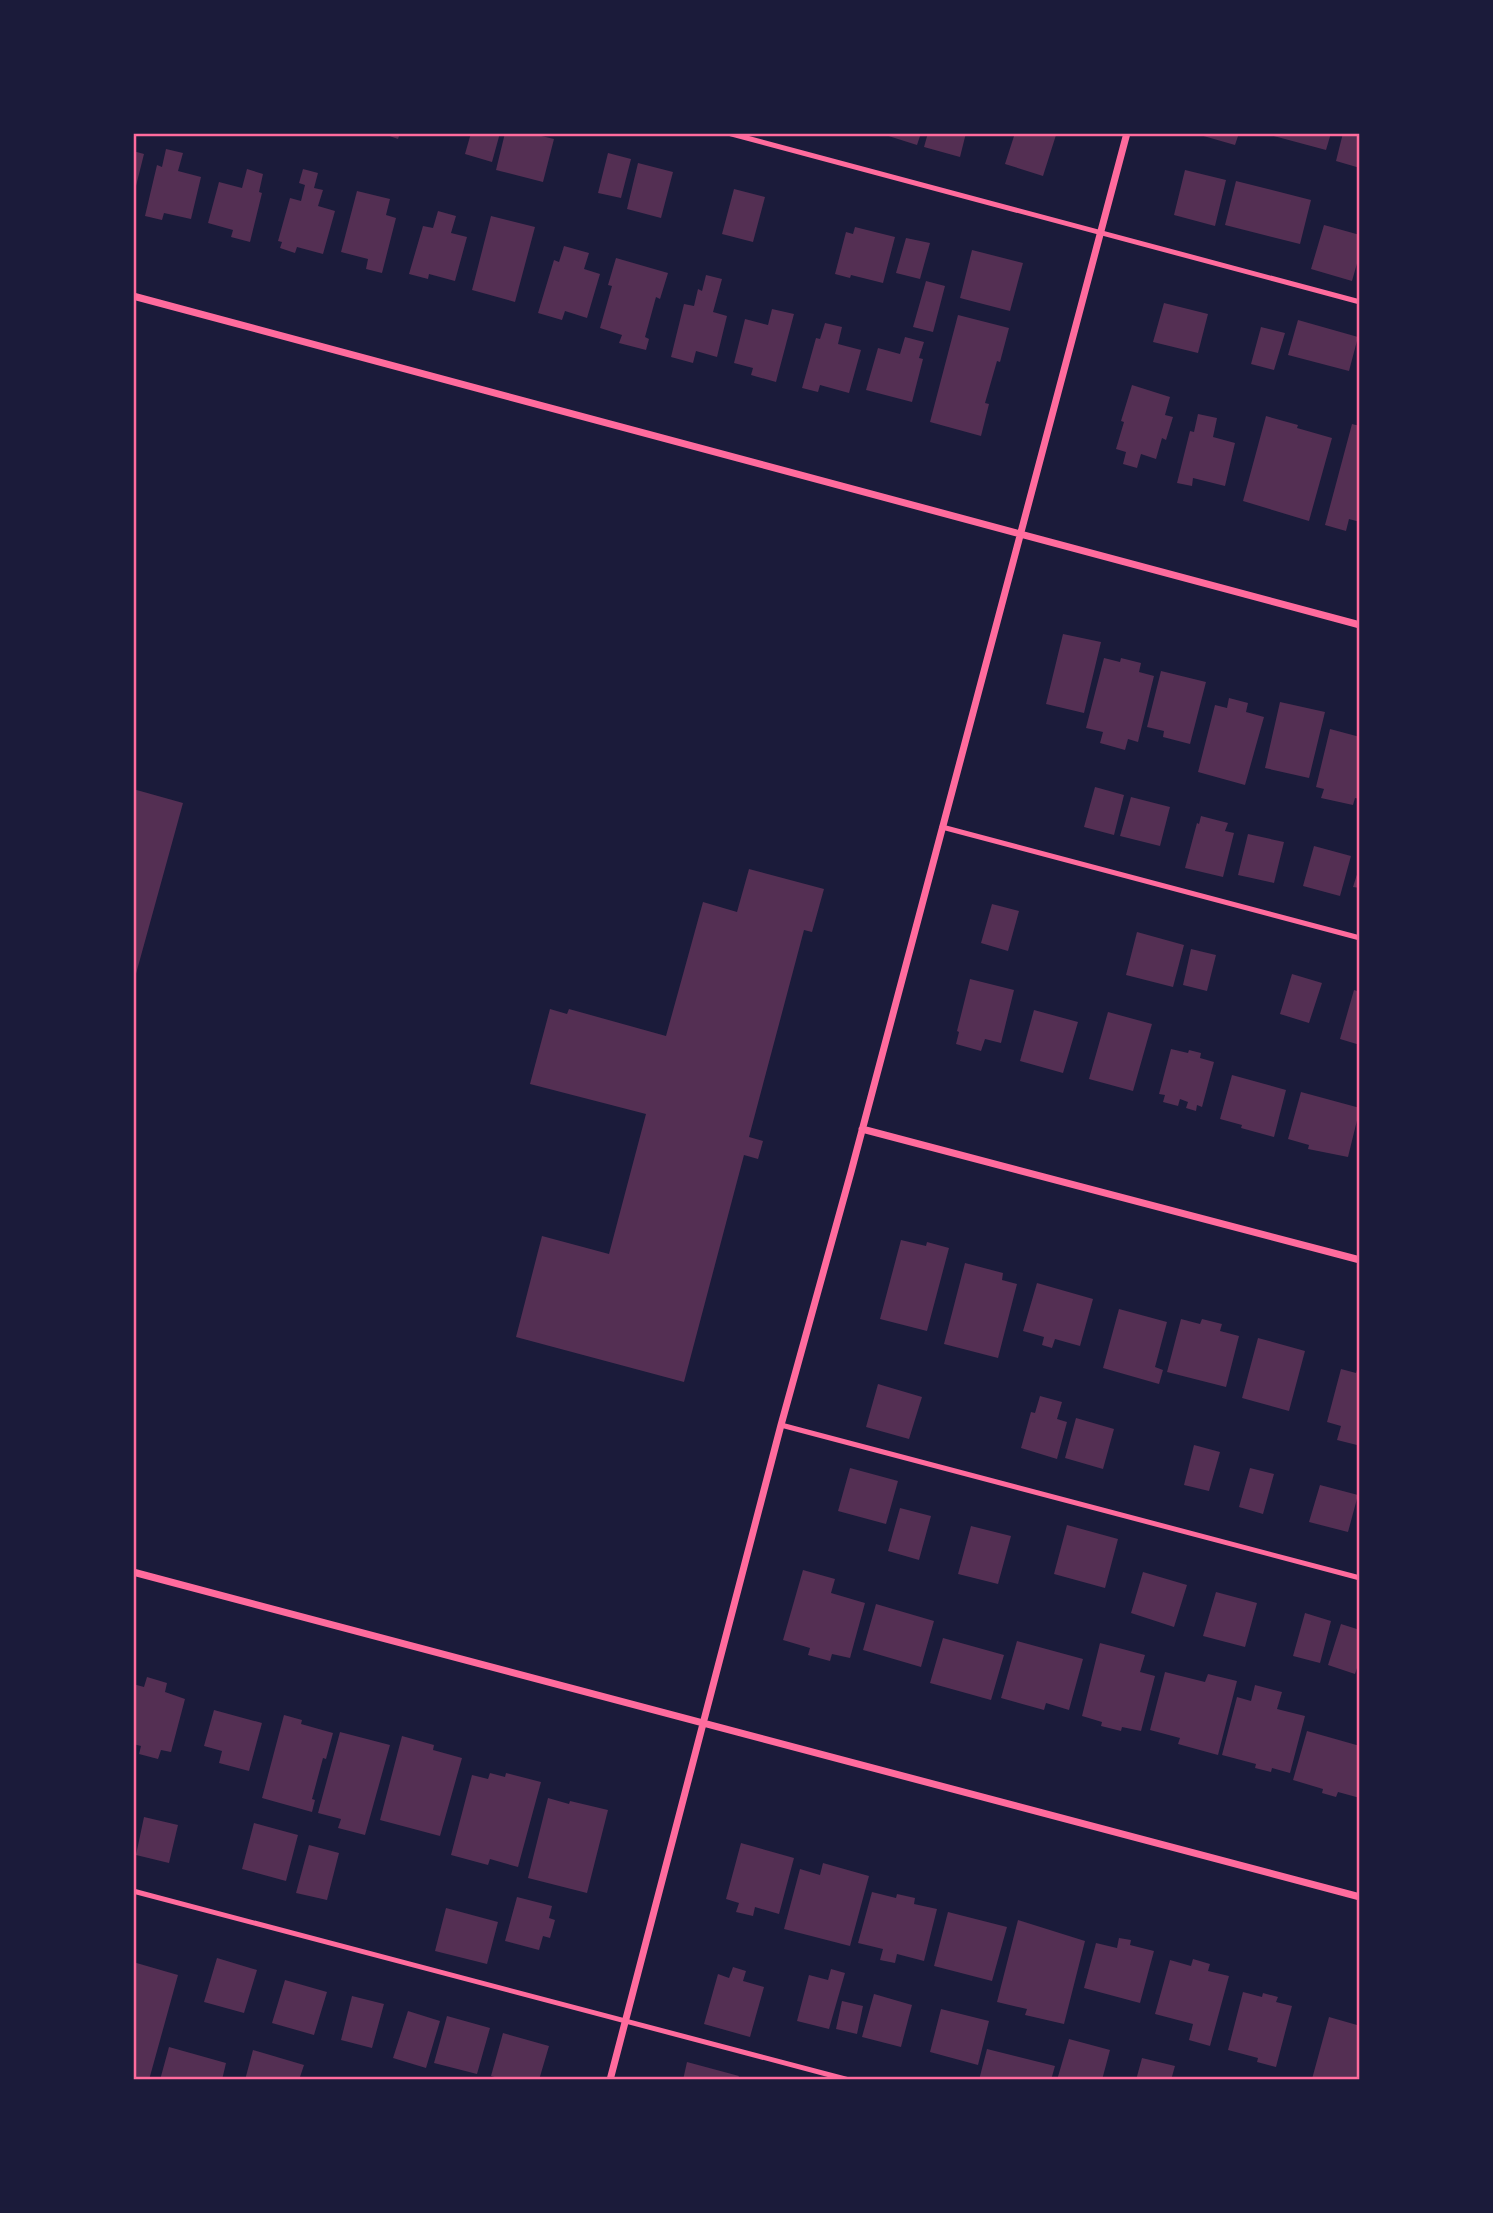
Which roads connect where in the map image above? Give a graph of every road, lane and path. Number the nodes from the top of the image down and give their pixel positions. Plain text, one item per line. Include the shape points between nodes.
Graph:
1 (728, 133) edge
2 (1127, 133) edge
3 (1101, 232) junction
4 (133, 296) edge
5 (1360, 302) edge
6 (1019, 534) junction
7 (1360, 625) edge
8 (942, 827) junction
9 (1360, 938) edge
10 (862, 1129) junction
11 (1360, 1261) edge
12 (781, 1425) junction
13 (133, 1572) edge
14 (1360, 1578) edge
15 (703, 1723) junction
16 (133, 1891) edge
17 (1360, 1897) edge
18 (626, 2021) junction
19 (610, 2080) edge
20 (849, 2080) edge

1 - 3 lane
2 - 3 street
3 - 5 lane
3 - 6 street
4 - 6 street
6 - 7 street
6 - 8 street
8 - 9 lane
8 - 10 street
10 - 11 street
10 - 12 street
12 - 14 lane
12 - 15 street
13 - 15 street
15 - 17 street
15 - 18 street
16 - 18 lane
18 - 19 street
18 - 20 lane

